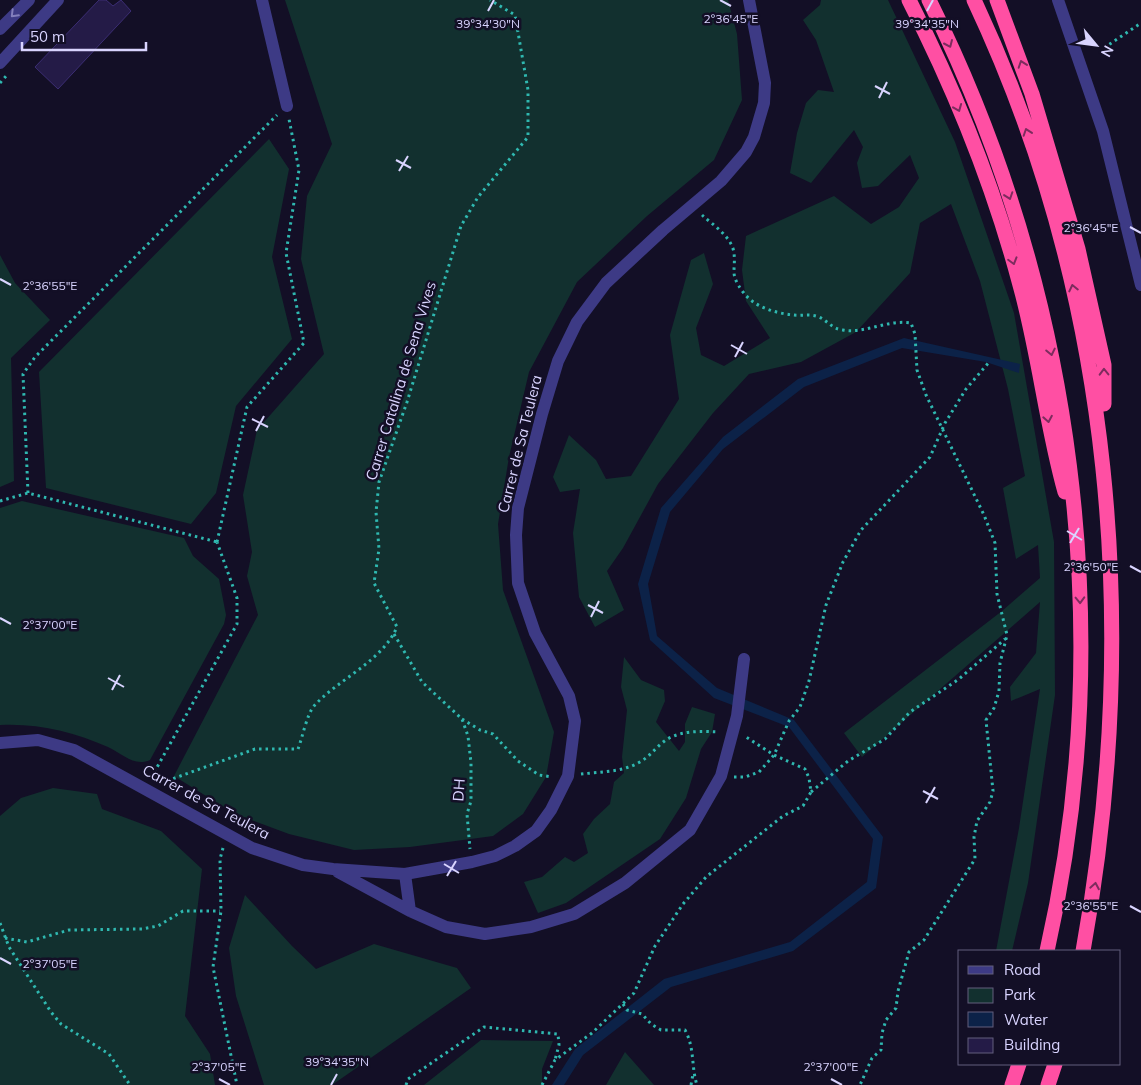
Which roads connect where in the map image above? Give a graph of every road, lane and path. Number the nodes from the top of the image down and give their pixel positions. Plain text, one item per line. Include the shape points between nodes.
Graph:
1 (29, 0) edge
2 (58, 0) edge
3 (262, 0) edge
4 (490, 0) edge
5 (749, 0) edge
6 (909, 0) edge
7 (929, 0) edge
8 (974, 0) edge
9 (997, 0) edge
10 (1058, 0) edge
11 (1141, 23) edge
12 (0, 29) edge
13 (1104, 48) dead end
14 (0, 63) edge
15 (287, 106) junction
16 (693, 206) junction
17 (1141, 285) edge
18 (990, 361) dead end
19 (941, 431) junction
20 (1104, 456) junction
21 (28, 493) junction
22 (0, 501) edge
23 (1076, 531) junction
24 (216, 542) junction
25 (394, 634) junction
26 (1006, 638) junction
27 (744, 659) dead end
28 (462, 719) junction
29 (732, 732) junction
30 (0, 744) edge
31 (774, 755) junction
32 (568, 776) junction
33 (721, 776) junction
34 (145, 788) junction
35 (810, 792) junction
36 (227, 835) junction
37 (472, 862) junction
38 (333, 869) junction
39 (405, 874) junction
40 (221, 911) junction
41 (410, 911) junction
42 (0, 923) edge
43 (5, 938) junction
44 (1048, 950) edge
45 (1083, 950) edge
46 (622, 1003) junction
47 (555, 1060) junction
48 (1018, 1065) edge
49 (1055, 1065) edge
50 (693, 1074) junction
51 (130, 1085) edge
52 (237, 1085) edge
53 (406, 1085) edge
54 (542, 1085) edge
55 (690, 1085) edge
56 (697, 1085) edge
57 (860, 1085) edge
58 (1012, 1085) edge
59 (1048, 1085) edge

1 -> 12 street
2 - 14 street
3 - 15 street
4 - 25 path, Carrer Catalina de Sena Vives via 515,15 528,90 528,137 478,197 461,226 379,482 376,512 379,548 374,582 397,627
5 - 16 street, Carrer de Sa Teulera via 765,83 759,123 736,166
6 -> 23 highway via 961,114 1009,247 1031,327 1053,448
7 -> 23 highway via 966,82 1024,243 1053,364 1067,446
20 -> 8 highway via 1084,333 1065,253 1020,110
20 -> 9 highway via 1104,365 1088,288 1046,136
10 - 17 street via 1103,131
11 - 13 path
15 - 21 path via 34,357 23,374
15 - 24 path via 298,170 286,253 304,343 247,406
16 - 19 path via 728,239 734,252 732,268 736,282 750,302 793,315 816,316 843,331 911,323 915,334 917,370
16 - 32 street, Carrer de Sa Teulera via 606,283 577,322 549,386 518,508 516,557 522,598 535,633 569,696 575,721
18 - 19 path via 966,389
19 - 26 path via 995,543 997,594
19 - 31 path via 930,457 861,530 843,562 826,605 800,707 788,721
45 -> 20 highway via 1103,831 1114,706 1114,580
21 - 22 path
21 - 24 path
23 -> 44 highway via 1081,613 1078,738 1068,836
24 - 34 path via 237,598 237,624
25 - 28 path via 422,682
25 - 34 path via 378,652 312,707 298,750 255,749
26 - 35 path via 959,679 910,712 885,739 848,761
26 - 57 path via 1000,663 999,691 986,720 993,791 990,802 977,820 975,859 924,940 909,952 896,1008 886,1020 882,1033 881,1050 872,1058
27 - 29 street
28 - 32 path via 494,734 518,761 540,775 550,778
28 - 37 path, DH via 471,763 471,801 467,814
29 - 31 path via 748,737
29 - 32 path via 678,734 637,764
29 - 33 street
30 - 34 street, Carrer de Sa Teulera via 38,740 74,750
31 - 33 path via 759,772 745,777
31 - 35 path via 805,769
32 - 37 street, Carrer de Sa Teulera via 536,831 508,849
33 - 41 street via 690,830 625,884 574,914 531,927 485,934 446,927
34 - 36 street, Carrer de Sa Teulera
35 - 46 path via 803,806 783,816 706,877 655,946 634,993
36 - 38 street, Carrer de Sa Teulera via 252,848 303,865
36 - 40 path via 220,859
37 - 39 street, Carrer de Sa Teulera
38 - 39 street, Carrer de Sa Teulera
38 - 41 street
39 - 41 street
40 - 43 path via 183,911 158,926 142,929 69,930 27,942
40 - 52 path via 213,967
42 - 43 path
43 - 51 path via 61,1024 109,1054
46 - 47 path via 592,1033
46 - 50 path via 627,1010 642,1014 661,1030 685,1030 694,1061
47 - 53 path via 560,1045 558,1034 484,1027 408,1079
47 - 54 path
48 - 58 highway
49 - 59 highway
50 - 55 path
50 - 56 path

